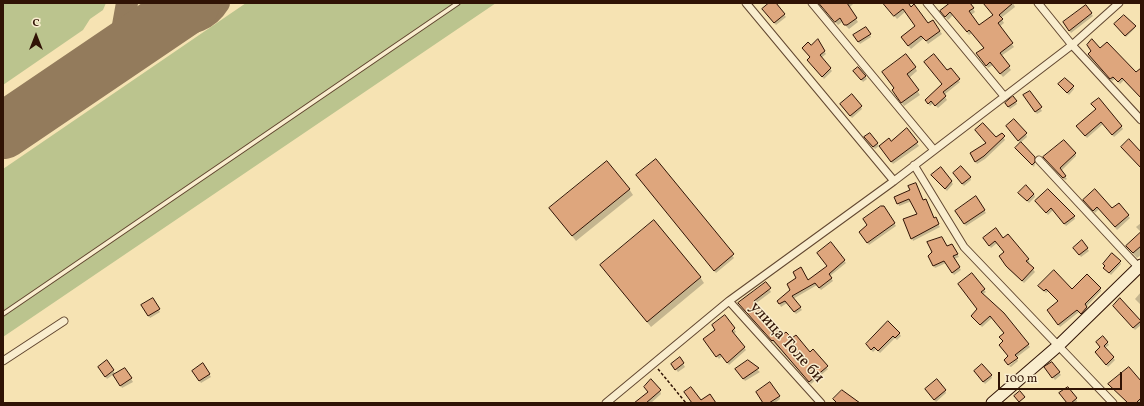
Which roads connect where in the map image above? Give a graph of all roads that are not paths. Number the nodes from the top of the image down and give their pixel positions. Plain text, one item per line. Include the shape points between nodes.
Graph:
1 (458, 3) edge
2 (746, 3) edge
3 (812, 3) edge
4 (927, 3) edge
5 (1038, 3) edge
6 (1119, 3) edge
7 (1072, 45) junction
8 (1004, 96) junction
9 (1141, 120) edge
10 (934, 150) junction
11 (1039, 160) dead end
12 (914, 165) junction
13 (894, 180) junction
14 (1140, 267) edge
15 (729, 301) junction
16 (3, 314) edge
17 (64, 321) dead end
18 (1058, 346) junction
19 (3, 362) edge
20 (606, 403) edge
21 (822, 403) edge
22 (992, 403) edge
23 (1113, 403) edge

1 - 16 lane
2 - 13 street
3 - 10 street
4 - 8 street
5 - 7 street
6 - 7 street
7 - 8 street
7 - 9 street
8 - 10 street
10 - 12 street
11 - 14 street
12 - 13 street
12 - 18 street via 964,247
13 - 15 street
14 - 18 street
15 - 20 street
15 - 21 street, улица Толе би
17 - 19 street
18 - 22 street
18 - 23 street

